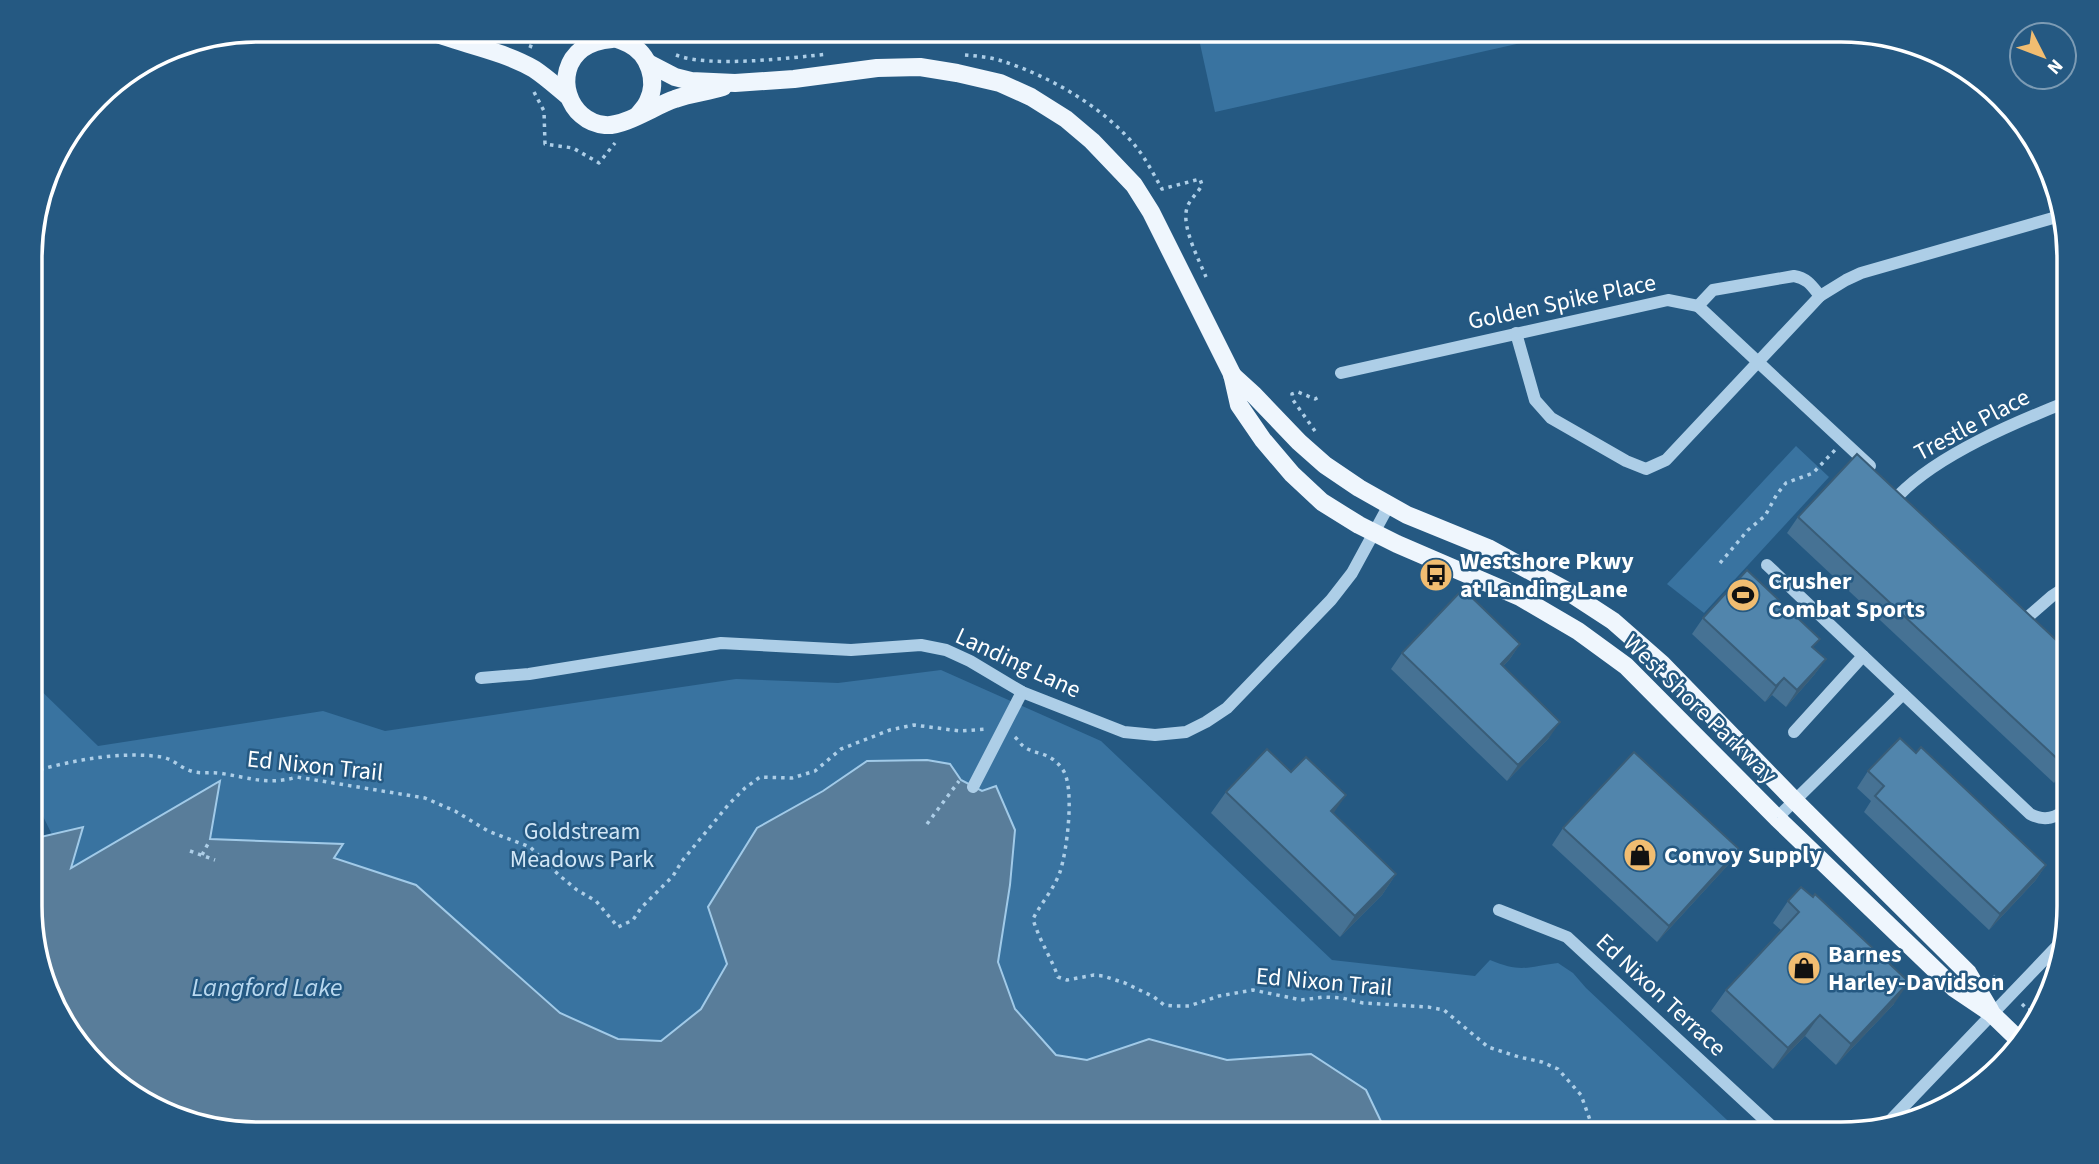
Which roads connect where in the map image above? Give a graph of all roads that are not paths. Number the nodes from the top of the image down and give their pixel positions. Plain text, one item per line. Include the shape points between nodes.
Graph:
1 (458, 42) edge
2 (593, 42) edge
3 (624, 42) edge
4 (648, 63) junction
5 (735, 83) junction
6 (568, 96) junction
7 (638, 115) junction
8 (2053, 218) edge
9 (1820, 296) junction
10 (1698, 306) junction
11 (1516, 332) junction
12 (1758, 362) junction
13 (1341, 373) dead end
14 (1232, 374) junction
15 (2057, 406) edge
16 (1389, 505) junction
17 (1373, 532) junction
18 (1767, 565) dead end
19 (2057, 593) edge
20 (2019, 607) edge
21 (2029, 617) junction
22 (2039, 626) edge
23 (1863, 656) junction
24 (481, 678) dead end
25 (1022, 692) junction
26 (1903, 694) junction
27 (1794, 732) dead end
28 (973, 787) dead end
29 (1794, 800) junction
30 (2057, 814) edge
31 (1777, 818) junction
32 (1499, 910) dead end
33 (2052, 951) edge
34 (1991, 1013) junction
35 (2014, 1035) edge
36 (1895, 1115) edge
37 (1767, 1122) edge

1 - 6 main road via 517,61
2 - 6 main road via 570,63
3 - 4 main road via 642,53
4 - 5 main road, West Shore Parkway via 675,77
4 - 7 main road via 652,85
5 - 7 main road, West Shore Parkway via 675,99
5 - 14 main road, West Shore Parkway via 920,67 1000,83 1031,97 1092,141 1134,185
6 - 7 main road via 576,111 590,121 606,125
8 - 9 street via 1861,273
9 - 10 street via 1808,281 1794,276 1713,290
9 - 12 street
10 - 11 street, Golden Spike Place via 1668,300
10 - 12 street
11 - 12 street via 1535,400 1551,418 1646,469 1666,460
11 - 13 street, Golden Spike Place
12 - 15 street, Trestle Place via 1895,490 1968,447
14 - 16 main road, West Shore Parkway via 1325,465
14 - 17 main road, West Shore Parkway via 1239,405 1292,474 1322,502
16 - 17 street, Landing Lane
16 - 29 main road, West Shore Parkway via 1488,548 1613,621 1662,664
17 - 25 street, Landing Lane via 1352,573 1331,600 1227,708 1186,732 1124,732
17 - 31 main road, West Shore Parkway via 1520,597 1578,631 1626,666
18 - 23 street
19 - 21 street
20 - 21 street
21 - 22 street
23 - 26 street
23 - 27 street
24 - 25 street, Landing Lane via 720,643 851,650 921,645 970,661
25 - 28 street
26 - 29 street
26 - 30 street via 2030,814 2039,819
29 - 31 street
29 - 34 main road, West Shore Parkway via 1968,973
31 - 34 main road, West Shore Parkway via 1954,988
32 - 37 street, Ed Nixon Terrace via 1567,936
33 - 34 street
34 - 35 main road, West Shore Parkway
34 - 36 street

